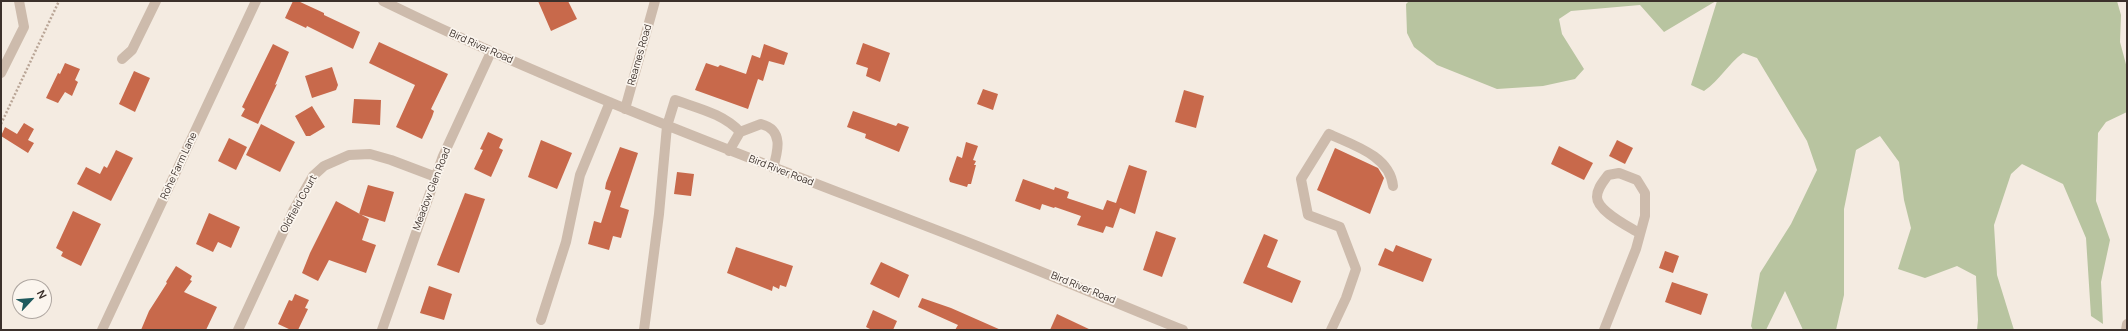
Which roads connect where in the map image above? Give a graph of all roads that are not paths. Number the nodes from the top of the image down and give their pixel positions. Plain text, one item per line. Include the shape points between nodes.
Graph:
1 (19, 1) edge
2 (156, 1) edge
3 (256, 1) edge
4 (384, 1) edge
5 (655, 1) edge
6 (491, 52) junction
7 (122, 59) dead end
8 (1, 72) edge
9 (610, 102) junction
10 (625, 108) junction
11 (667, 126) junction
12 (740, 132) junction
13 (729, 151) junction
14 (773, 168) junction
15 (436, 177) junction
16 (1393, 186) dead end
17 (1639, 233) junction
18 (541, 320) dead end
19 (2127, 324) edge
20 (102, 330) edge
21 (238, 330) edge
22 (382, 330) edge
23 (644, 330) edge
24 (1183, 330) edge
25 (1330, 330) edge
26 (1604, 330) edge
27 (2126, 330) edge

1 - 8 street via 24,27
2 - 7 street via 132,50
3 - 20 street, Rohe Farm Lane
4 - 6 street, Bird River Road
5 - 10 street, Reames Road
6 - 9 street, Bird River Road
6 - 15 street, Meadow Glen Road
9 - 10 street, Bird River Road
9 - 18 street via 580,176 566,242
10 - 11 street, Bird River Road
11 - 12 street via 675,100 725,119
11 - 13 street, Bird River Road
11 - 23 street
12 - 13 street
12 - 14 street via 760,124 773,130 778,137 779,145
13 - 14 street, Bird River Road
14 - 24 street, Bird River Road via 1026,265
15 - 21 street, Oldfield Court via 370,154 348,155 324,166 313,176 293,211
15 - 22 street, Meadow Glen Road
16 - 25 street via 1392,174 1370,153 1329,134 1301,180 1308,215 1340,227 1356,269 1346,298
17 - 17 street via 1645,216 1645,193 1638,180 1619,173 1608,175 1599,189 1599,204
17 - 26 street via 1636,249
19 - 27 street

